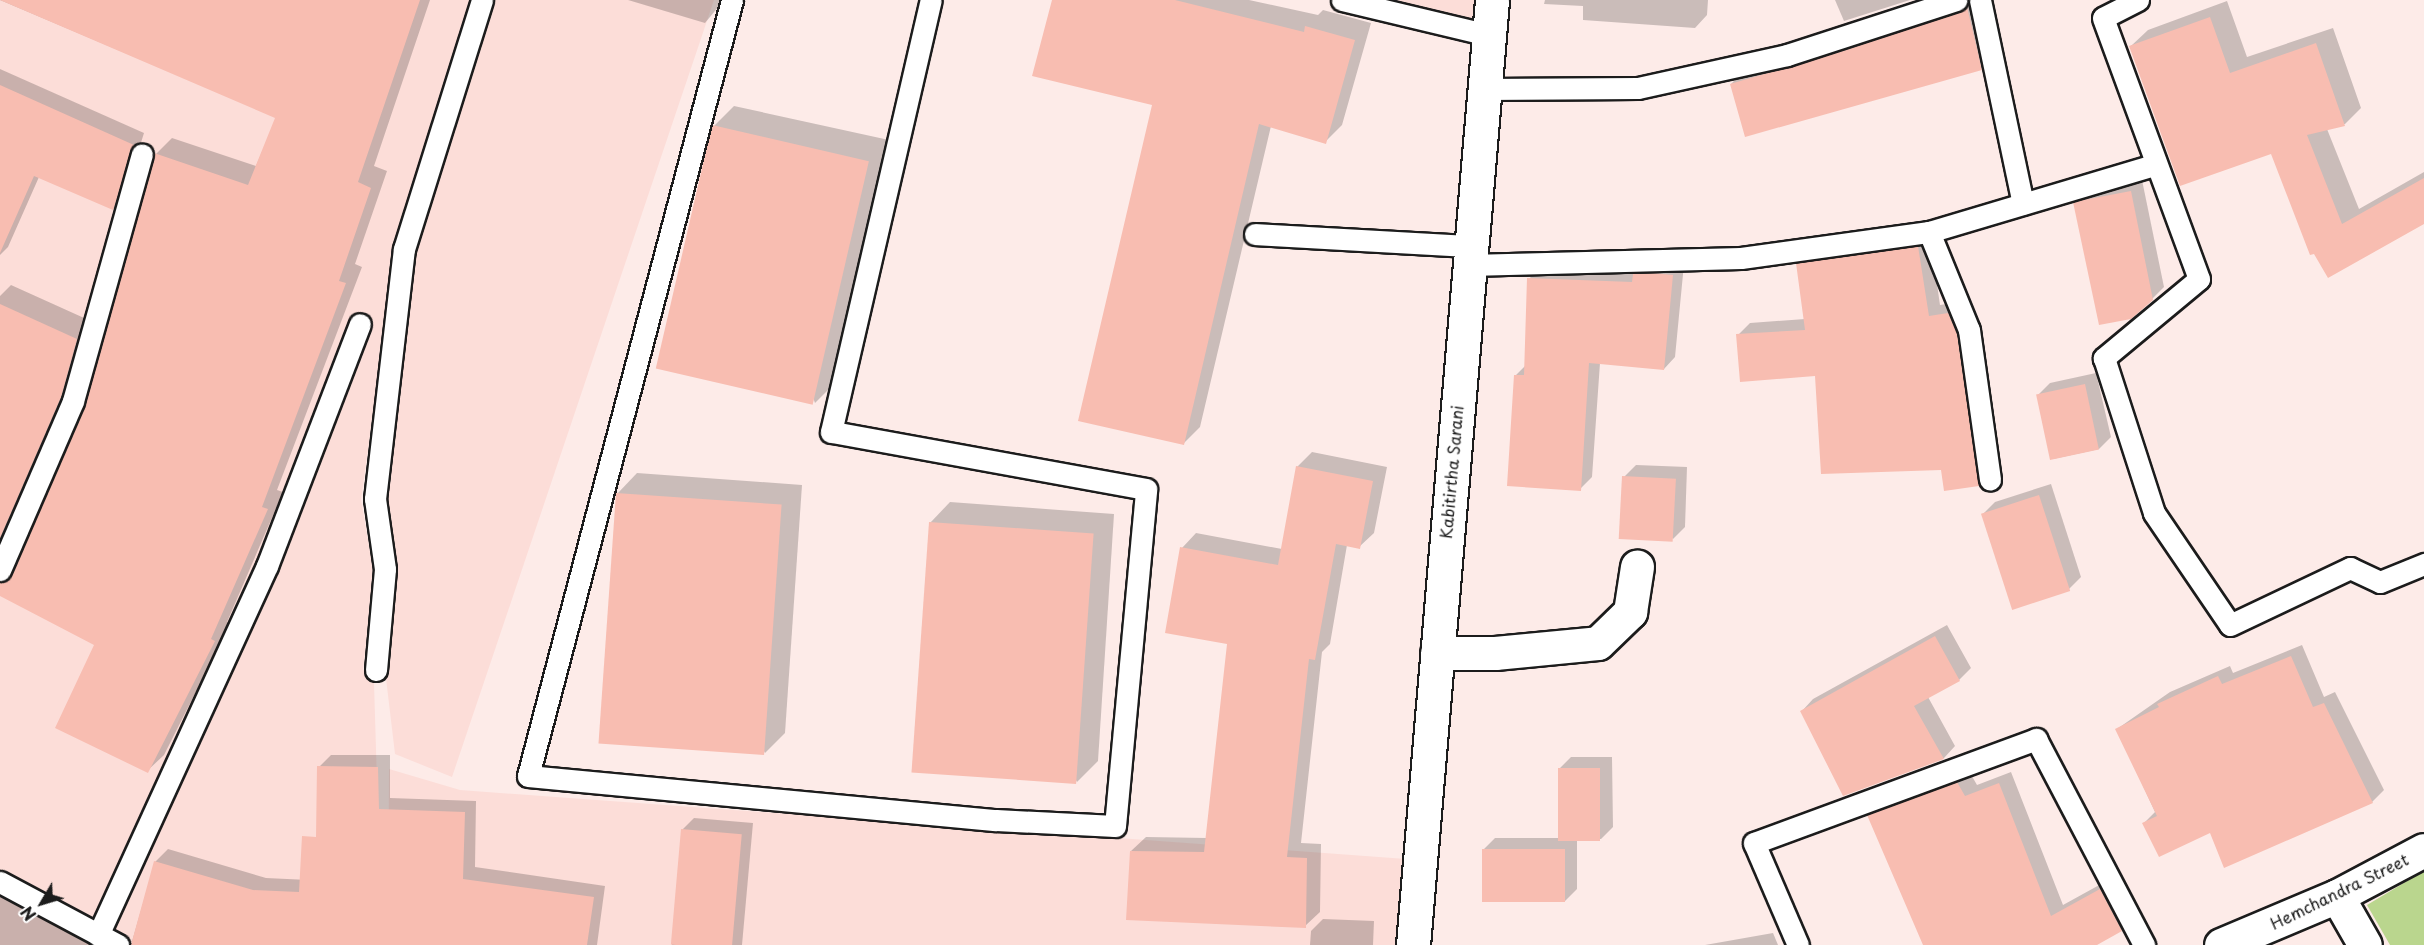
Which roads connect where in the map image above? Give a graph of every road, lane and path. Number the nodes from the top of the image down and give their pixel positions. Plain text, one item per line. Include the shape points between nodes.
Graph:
1 (482, 0) edge
2 (732, 0) edge
3 (932, 0) edge
4 (1342, 0) edge
5 (1492, 0) edge
6 (1956, 0) edge
7 (1980, 0) edge
8 (2138, 0) edge
9 (1489, 35) junction
10 (1485, 89) junction
11 (142, 154) dead end
12 (2154, 165) junction
13 (2023, 204) junction
14 (1929, 232) junction
15 (1255, 234) dead end
16 (1470, 256) junction
17 (360, 324) dead end
18 (1990, 480) dead end
19 (2424, 564) edge
20 (1637, 567) dead end
21 (0, 570) edge
22 (1437, 653) junction
23 (376, 670) dead end
24 (2424, 850) edge
25 (0, 882) edge
26 (2337, 896) junction
27 (98, 935) junction
28 (118, 945) edge
29 (1413, 945) edge
30 (1798, 945) edge
31 (2144, 945) edge
32 (2221, 945) edge
33 (2365, 945) edge

1 - 23 lane via 404,249 375,499 385,568
2 - 3 lane via 528,776 996,820 1115,826 1146,489 831,432
4 - 9 lane
5 - 9 street, Kabitirtha Sarani
6 - 10 lane via 1787,55 1638,88
7 - 13 lane
8 - 12 lane via 2103,18
9 - 10 street, Kabitirtha Sarani
10 - 16 street, Kabitirtha Sarani
11 - 21 lane via 73,401
12 - 13 lane
12 - 19 lane via 2199,279 2104,358 2154,513 2230,625 2350,568 2380,582
13 - 14 lane
14 - 16 lane via 1741,258
14 - 18 lane via 1969,330
15 - 16 lane
16 - 22 street, Kabitirtha Sarani
17 - 27 lane via 267,566
20 - 22 street via 1630,612 1598,643 1495,653
22 - 29 street, Kabitirtha Sarani
24 - 26 street, Hemchandra Street
25 - 27 lane
26 - 32 street, Hemchandra Street
26 - 33 street
27 - 28 lane
30 - 31 lane via 1754,843 2036,739

